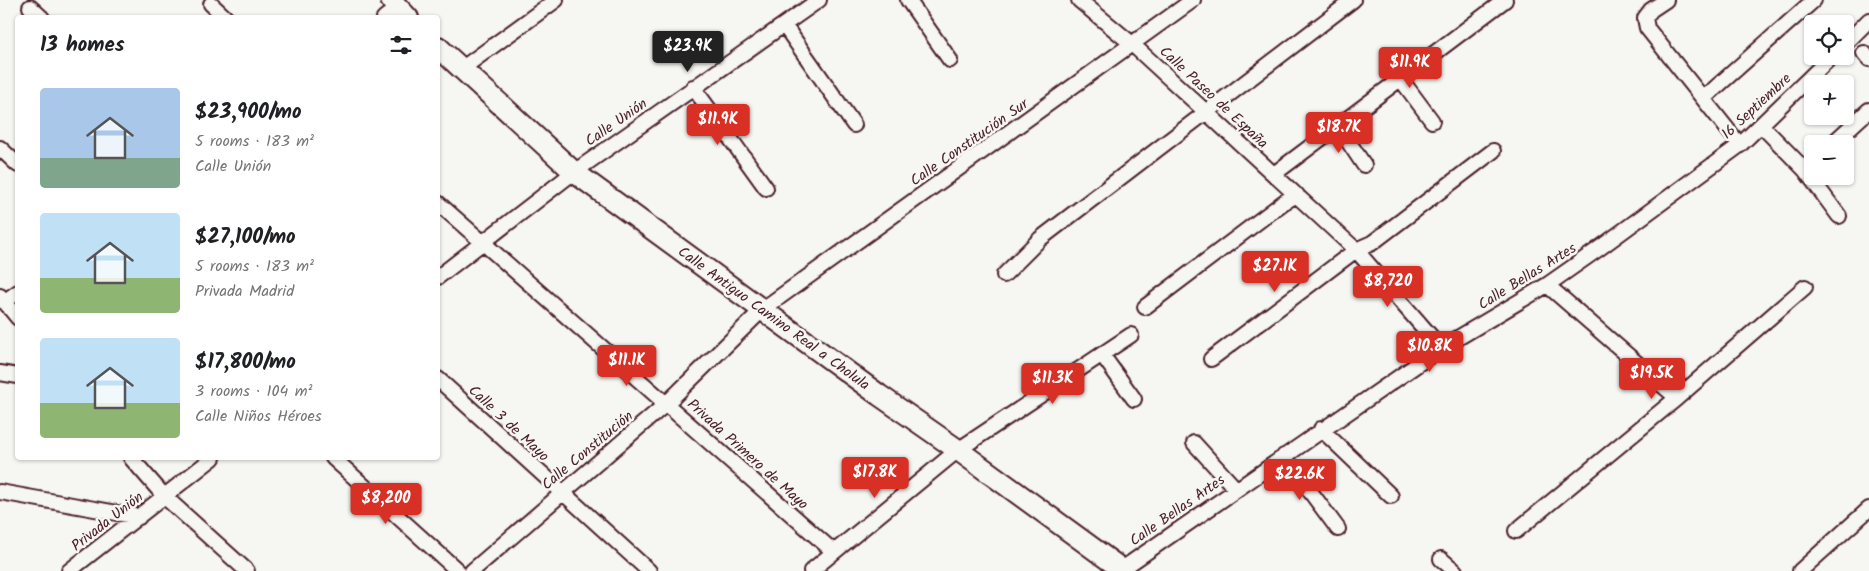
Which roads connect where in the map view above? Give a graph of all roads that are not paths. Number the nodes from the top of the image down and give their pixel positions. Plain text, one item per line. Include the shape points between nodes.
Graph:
1 (556, 0) edge
2 (819, 0) edge
3 (908, 0) edge
4 (1079, 0) edge
5 (1193, 0) edge
6 (1353, 0) edge
7 (1505, 0) edge
8 (1666, 0) edge
9 (1814, 0) edge
10 (211, 4) dead end
11 (30, 7) dead end
12 (39, 15) edge
13 (223, 15) edge
14 (1869, 20) edge
15 (784, 25) junction
16 (1854, 35) edge
17 (1132, 44) junction
18 (440, 49) edge
19 (950, 60) dead end
20 (1823, 65) edge
21 (460, 70) junction
22 (1400, 78) junction
23 (693, 88) junction
24 (1704, 98) junction
25 (1869, 110) edge
26 (1207, 114) junction
27 (1432, 121) dead end
28 (854, 124) dead end
29 (1761, 125) junction
30 (1338, 126) junction
31 (1842, 135) edge
32 (1740, 145) junction
33 (0, 148) edge
34 (1493, 150) dead end
35 (1724, 157) joint
36 (15, 162) edge
37 (1804, 162) edge
38 (1364, 165) dead end
39 (574, 172) junction
40 (1274, 174) junction
41 (1820, 185) edge
42 (766, 188) dead end
43 (1296, 195) junction
44 (440, 205) edge
45 (1839, 216) dead end
46 (483, 243) junction
47 (1356, 250) junction
48 (440, 275) edge
49 (1004, 275) dead end
50 (1547, 285) junction
51 (1805, 287) dead end
52 (15, 293) edge
53 (2, 299) edge
54 (1145, 307) dead end
55 (763, 309) junction
56 (15, 314) edge
57 (1131, 335) dead end
58 (1441, 348) junction
59 (1103, 356) junction
60 (1211, 359) dead end
61 (0, 373) edge
62 (15, 376) edge
63 (440, 381) edge
64 (1677, 398) junction
65 (1134, 399) dead end
66 (667, 403) junction
67 (1321, 429) junction
68 (1194, 443) dead end
69 (958, 450) junction
70 (1284, 456) junction
71 (133, 460) edge
72 (211, 460) edge
73 (335, 460) edge
74 (1235, 488) junction
75 (0, 492) edge
76 (562, 493) junction
77 (1391, 496) dead end
78 (165, 497) junction
79 (1869, 509) edge
80 (139, 517) junction
81 (1338, 529) dead end
82 (1516, 531) dead end
83 (834, 552) junction
84 (1441, 560) dead end
85 (633, 565) edge
86 (1123, 570) edge
87 (69, 571) edge
88 (247, 571) edge
89 (458, 571) edge
90 (472, 571) edge
91 (649, 571) edge
92 (811, 571) edge
93 (1454, 571) edge
94 (1800, 571) edge

1 - 21 street
2 - 15 street, Calle Unión
3 - 19 street
4 - 17 street, Calle Paseo de España
5 - 17 street, Calle Constitución Sur
6 - 26 street
7 - 22 street
8 - 24 street via 1645,18 1647,28
9 - 24 street
10 - 13 street
11 - 12 street
14 - 16 street
15 - 23 street, Calle Unión
15 - 28 street
17 - 26 street, Calle Paseo de España
17 - 55 street, Calle Constitución Sur
18 - 21 main road, Calle Antiguo Camino Real a Cholula
20 - 29 street, 16 Septiembre
21 - 39 main road, Calle Antiguo Camino Real a Cholula
22 - 27 street
22 - 30 street
23 - 39 street, Calle Unión
23 - 42 street
24 - 32 street
25 - 31 street
26 - 40 street, Calle Paseo de España
26 - 49 street via 1040,239
29 - 32 street, 16 Septiembre
29 - 37 street
30 - 38 street
30 - 40 street
32 - 35 street, 16 Septiembre
33 - 36 street
34 - 47 street via 1372,243
35 - 50 street, Calle Bellas Artes
39 - 46 street, Calle Unión
39 - 55 main road, Calle Antiguo Camino Real a Cholula
40 - 43 street, Calle Paseo de España
41 - 45 street
43 - 47 street, Calle Paseo de España
43 - 54 street
44 - 46 street, Privada Primero de Mayo
46 - 48 street, Calle Unión
46 - 66 street, Privada Primero de Mayo
47 - 58 street, Calle Paseo de España
47 - 60 street
50 - 58 street, Calle Bellas Artes
50 - 64 street
51 - 64 street
52 - 53 street
53 - 56 street
55 - 66 street, Calle Constitución
55 - 69 main road, Calle Antiguo Camino Real a Cholula
57 - 59 street
58 - 67 street, Calle Bellas Artes
59 - 65 street
59 - 69 street
61 - 62 street
63 - 76 street, Calle 3 de Mayo
64 - 82 street
66 - 76 street, Calle Constitución
66 - 83 street, Privada Primero de Mayo
67 - 70 street, Calle Bellas Artes
67 - 77 street
68 - 74 street
69 - 83 street
69 - 86 main road, Calle Antiguo Camino Real a Cholula
70 - 74 street, Calle Bellas Artes
70 - 81 street
71 - 78 street
72 - 78 street
73 - 89 street
74 - 86 street, Calle Bellas Artes
75 - 80 street
76 - 85 street, Calle 3 de Mayo
76 - 90 street, Calle Constitución
78 - 80 street, Privada Unión
78 - 88 street
79 - 94 street
80 - 87 street, Privada Unión
83 - 92 street
84 - 93 street
85 - 91 street, Calle 3 de Mayo

